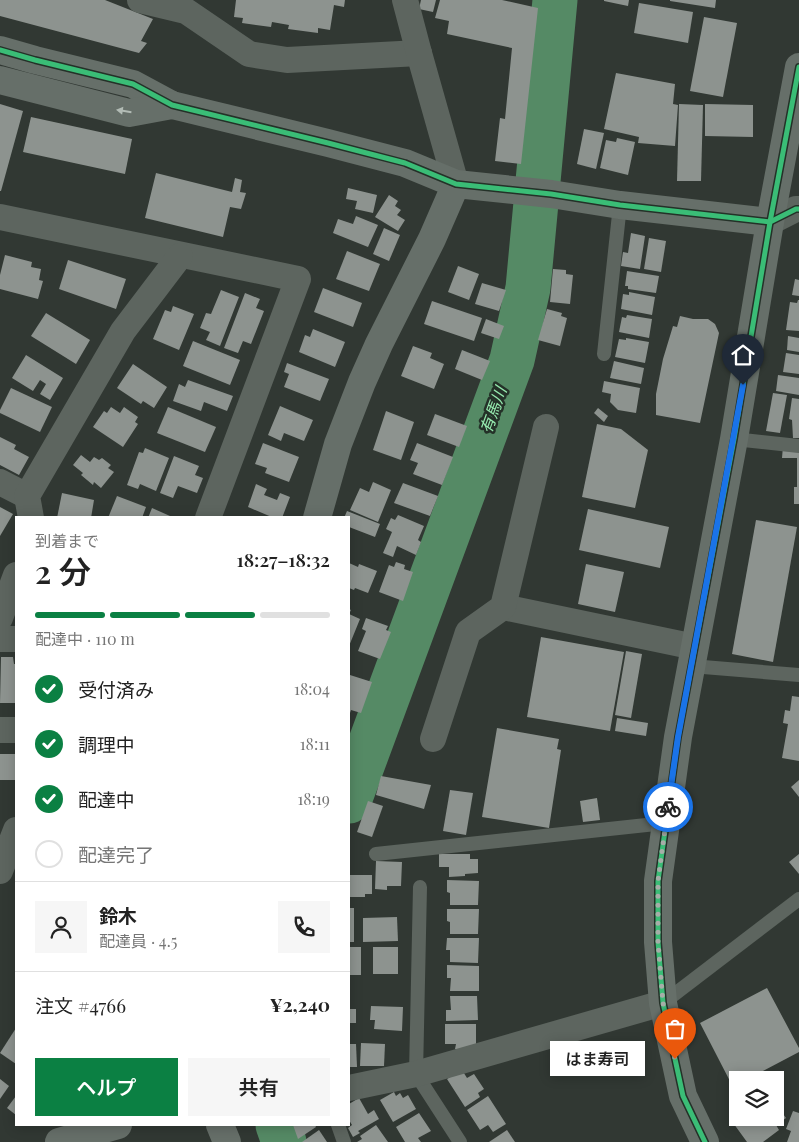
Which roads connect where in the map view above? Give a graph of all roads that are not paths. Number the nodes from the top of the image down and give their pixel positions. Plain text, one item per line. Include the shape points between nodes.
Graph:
1 (140, 0) edge
2 (406, 0) edge
3 (0, 50) edge
4 (419, 52) junction
5 (799, 67) edge
6 (0, 80) edge
7 (172, 105) junction
8 (456, 184) junction
9 (620, 205) junction
10 (798, 207) edge
11 (0, 218) edge
12 (770, 222) junction
13 (180, 256) junction
14 (604, 354) dead end
15 (546, 426) dead end
16 (734, 439) junction
17 (799, 446) edge
18 (0, 482) edge
19 (29, 507) edge
20 (209, 516) edge
21 (318, 516) edge
22 (15, 578) edge
23 (502, 607) junction
24 (0, 618) edge
25 (0, 639) edge
26 (15, 639) edge
27 (693, 657) junction
28 (799, 675) edge
29 (0, 730) edge
30 (15, 730) edge
31 (433, 739) dead end
32 (666, 823) junction
33 (15, 835) edge
34 (376, 854) dead end
35 (0, 871) edge
36 (420, 887) dead end
37 (799, 899) edge
38 (663, 1003) junction
39 (416, 1074) junction
40 (350, 1088) edge
41 (114, 1126) edge
42 (220, 1126) edge
43 (338, 1126) edge
44 (71, 1137) edge
45 (698, 1137) edge
46 (227, 1142) edge
47 (344, 1142) edge
48 (460, 1142) edge

1 - 4 street via 186,11 249,54 288,60
2 - 4 street
3 - 7 street via 133,84
4 - 8 street
5 - 12 street
7 -> 6 street via 129,113
7 - 8 street via 405,163
8 - 9 street
8 - 21 street via 362,382 338,444
9 - 12 street
9 - 14 lane
10 - 12 street
11 - 13 street
12 - 16 street
13 - 19 street via 123,331
13 - 20 street via 298,279
15 - 23 street
16 - 17 lane
16 - 27 street
18 - 19 street
22 - 24 street
23 - 27 street
23 - 31 street via 468,632
25 - 26 street
27 - 28 lane
27 - 32 street
29 - 30 street
32 - 34 lane
32 - 38 street via 658,881
33 - 35 street
36 - 39 lane
37 - 38 lane
38 - 39 street
38 - 45 street via 683,1096
39 - 40 street
39 - 48 lane
41 - 44 street
42 - 46 street
43 - 47 lane

